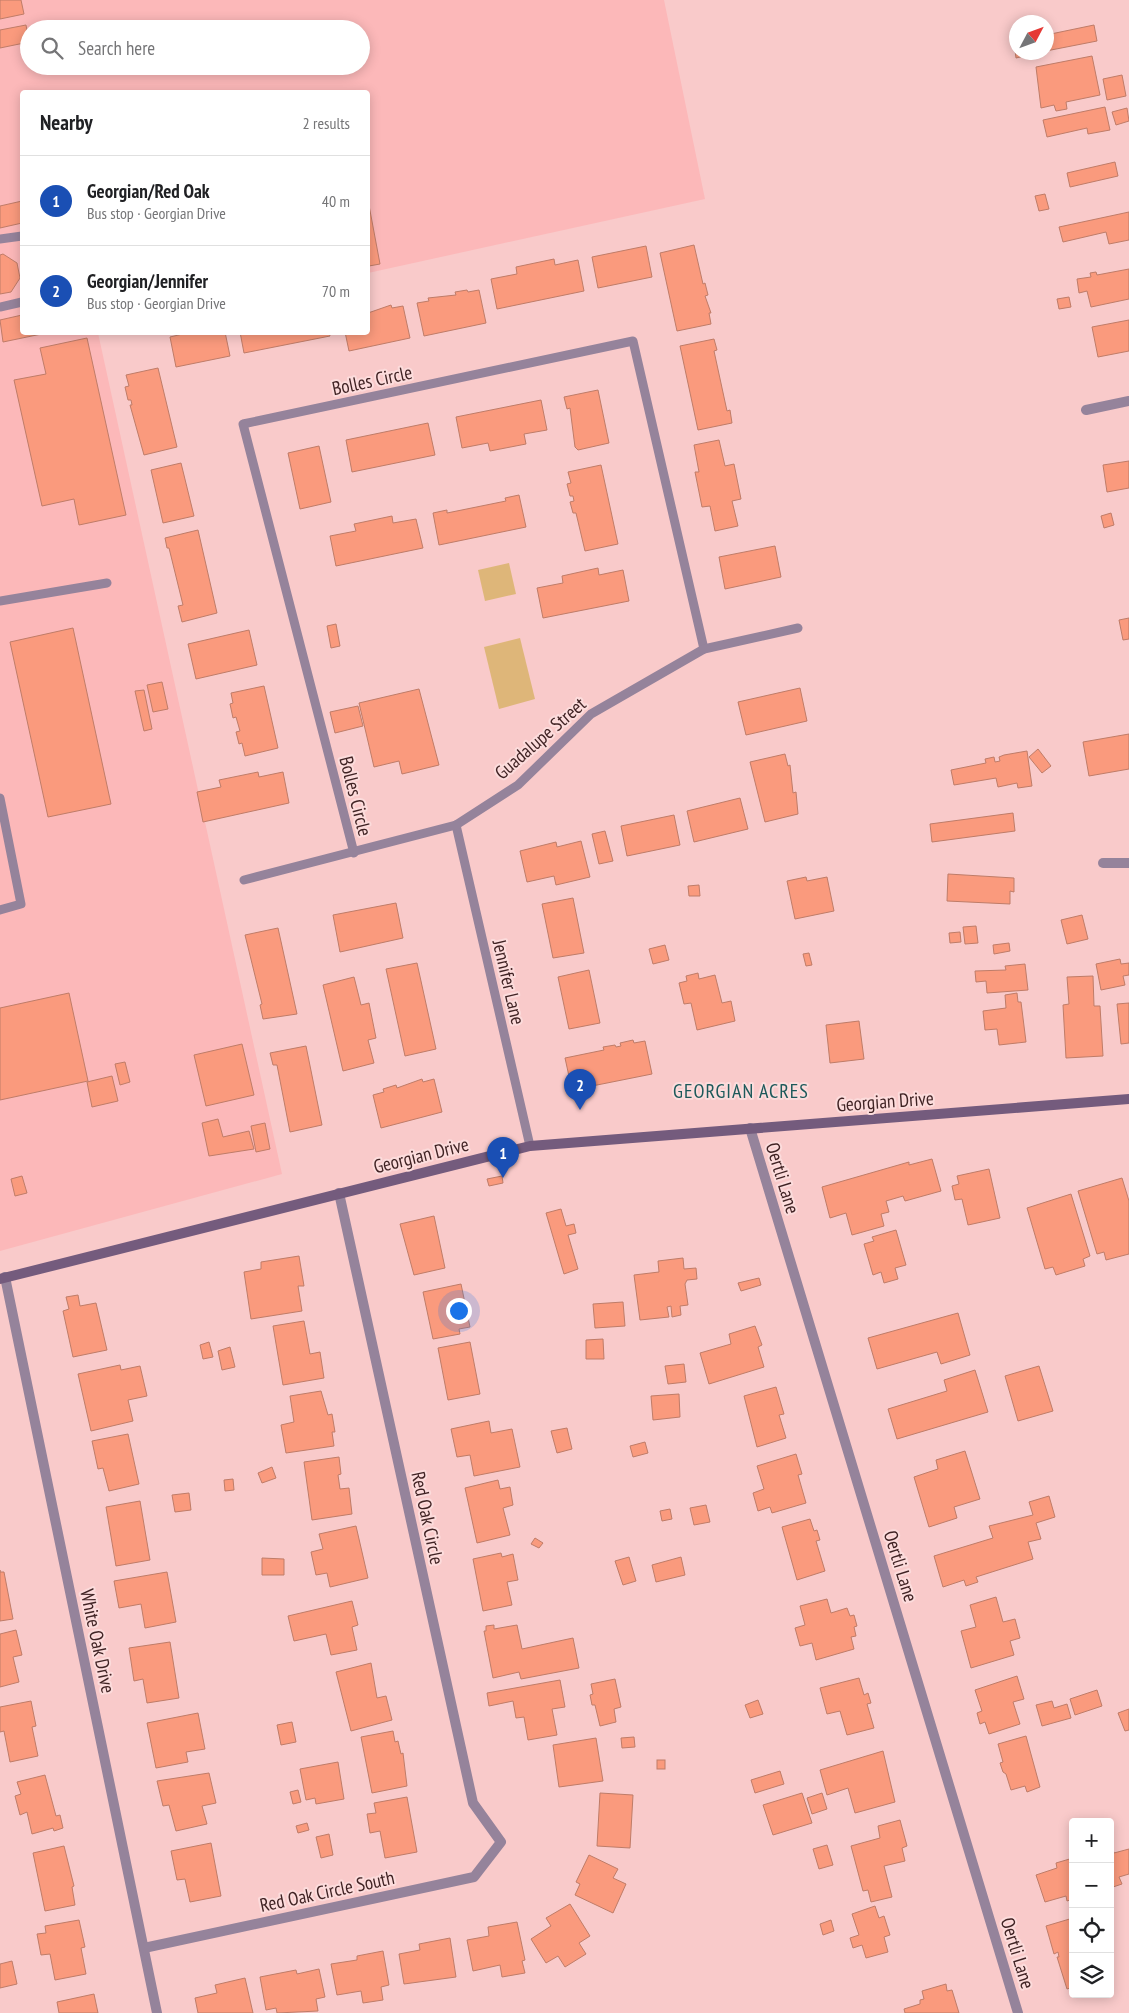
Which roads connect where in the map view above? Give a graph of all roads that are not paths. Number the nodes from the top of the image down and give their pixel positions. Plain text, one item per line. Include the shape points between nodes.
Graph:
1 (20, 236) edge
2 (0, 239) edge
3 (20, 302) edge
4 (0, 307) edge
5 (1129, 401) edge
6 (1086, 410) dead end
7 (107, 583) dead end
8 (0, 602) edge
9 (798, 628) dead end
10 (704, 649) junction
11 (0, 798) edge
12 (456, 825) junction
13 (354, 853) junction
14 (1103, 862) dead end
15 (1129, 863) edge
16 (244, 880) dead end
17 (0, 910) edge
18 (1129, 1099) edge
19 (750, 1128) junction
20 (530, 1146) junction
21 (339, 1194) junction
22 (2, 1278) edge
23 (501, 1842) joint
24 (144, 1948) junction
25 (156, 2013) edge
26 (1018, 2013) edge

1 - 2 lane
3 - 4 lane
5 - 6 street
7 - 8 lane
9 - 10 lane, Guadalupe Street
10 - 12 lane, Guadalupe Street via 591,714 518,785
10 - 13 lane, Bolles Circle via 633,341 243,424
11 - 17 lane via 21,904
12 - 13 lane, Guadalupe Street
12 - 20 lane, Jennifer Lane
13 - 16 lane, Guadalupe Street
14 - 15 street
18 - 19 street, Georgian Drive
19 - 20 street, Georgian Drive
19 - 26 street, Oertli Lane
20 - 21 street, Georgian Drive
21 - 22 street, Georgian Drive
21 - 23 street, Red Oak Circle via 473,1803
22 - 24 street, White Oak Drive
23 - 24 street, Red Oak Circle South via 474,1877
24 - 25 street, White Oak Drive

